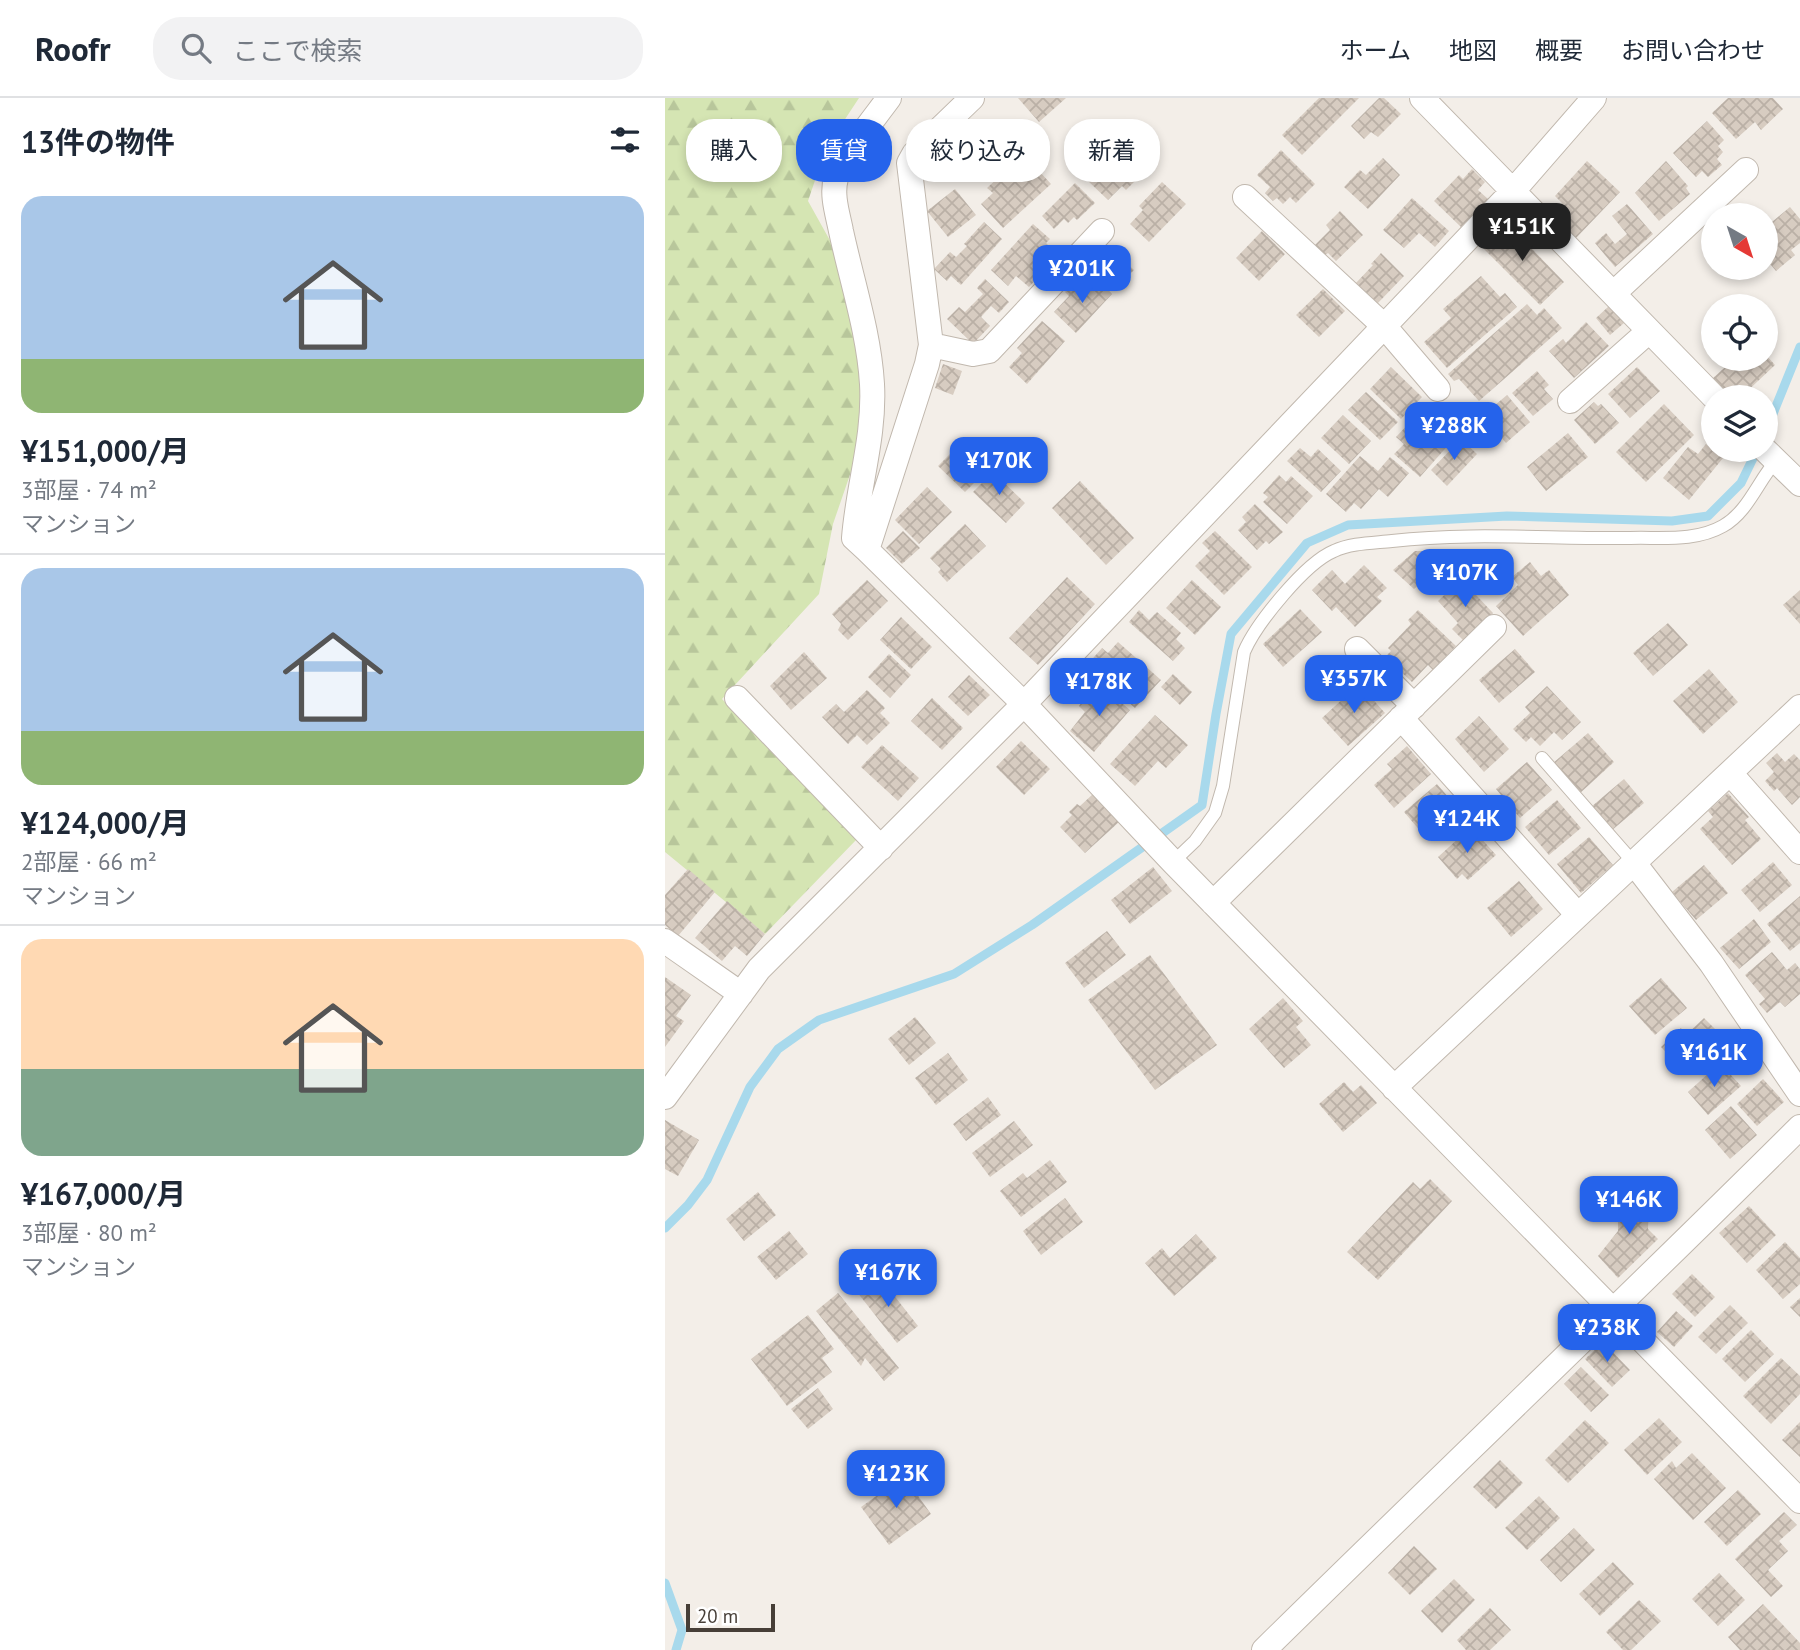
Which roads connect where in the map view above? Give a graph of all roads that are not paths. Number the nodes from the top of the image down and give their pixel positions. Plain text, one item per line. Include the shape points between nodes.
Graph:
1 (889, 98) edge
2 (972, 98) edge
3 (1422, 98) edge
4 (1594, 98) edge
5 (1746, 170) dead end
6 (1513, 191) junction
7 (1245, 197) dead end
8 (1102, 231) dead end
9 (1614, 293) junction
10 (1384, 327) junction
11 (1649, 331) junction
12 (931, 345) junction
13 (1702, 385) edge
14 (1438, 389) dead end
15 (1570, 401) dead end
16 (1767, 462) edge
17 (1778, 462) edge
18 (1800, 484) edge
19 (867, 550) junction
20 (1494, 627) dead end
21 (1357, 649) dead end
22 (737, 698) dead end
23 (1024, 704) junction
24 (1800, 707) edge
25 (1408, 712) junction
26 (1542, 758) dead end
27 (1730, 773) junction
28 (881, 848) junction
29 (1800, 852) edge
30 (1169, 858) junction
31 (1634, 863) junction
32 (1213, 903) junction
33 (1578, 915) junction
34 (665, 942) edge
35 (741, 993) junction
36 (1394, 1088) junction
37 (1800, 1094) edge
38 (665, 1097) edge
39 (1800, 1127) edge
40 (1615, 1311) junction
41 (1800, 1501) edge
42 (1264, 1650) edge

1 - 19 street via 843,163 835,186 872,382 873,418 854,538
2 - 12 street via 909,163
3 - 6 street
4 - 6 street
5 - 9 street
6 - 9 street
6 - 10 street
7 - 10 street
8 - 12 street via 989,351 973,354
9 - 11 street
10 - 14 street
10 - 23 street
11 - 13 street
11 - 15 street
12 - 19 street
16 - 30 lane via 1736,517 1696,536 1464,536 1334,551 1304,573 1251,636 1244,652 1215,813 1195,841
17 - 18 street
19 - 23 street
20 - 25 street
21 - 25 street
22 - 28 street
23 - 28 street
23 - 30 street
24 - 27 street
25 - 32 street
25 - 33 street
26 - 31 lane
27 - 29 street
27 - 31 street
28 - 35 street via 759,969
30 - 32 street
31 - 33 street
31 - 37 street via 1711,963
32 - 36 street
33 - 36 street
34 - 35 street
35 - 38 street
36 - 40 street
39 - 40 street
40 - 41 street
40 - 42 street

